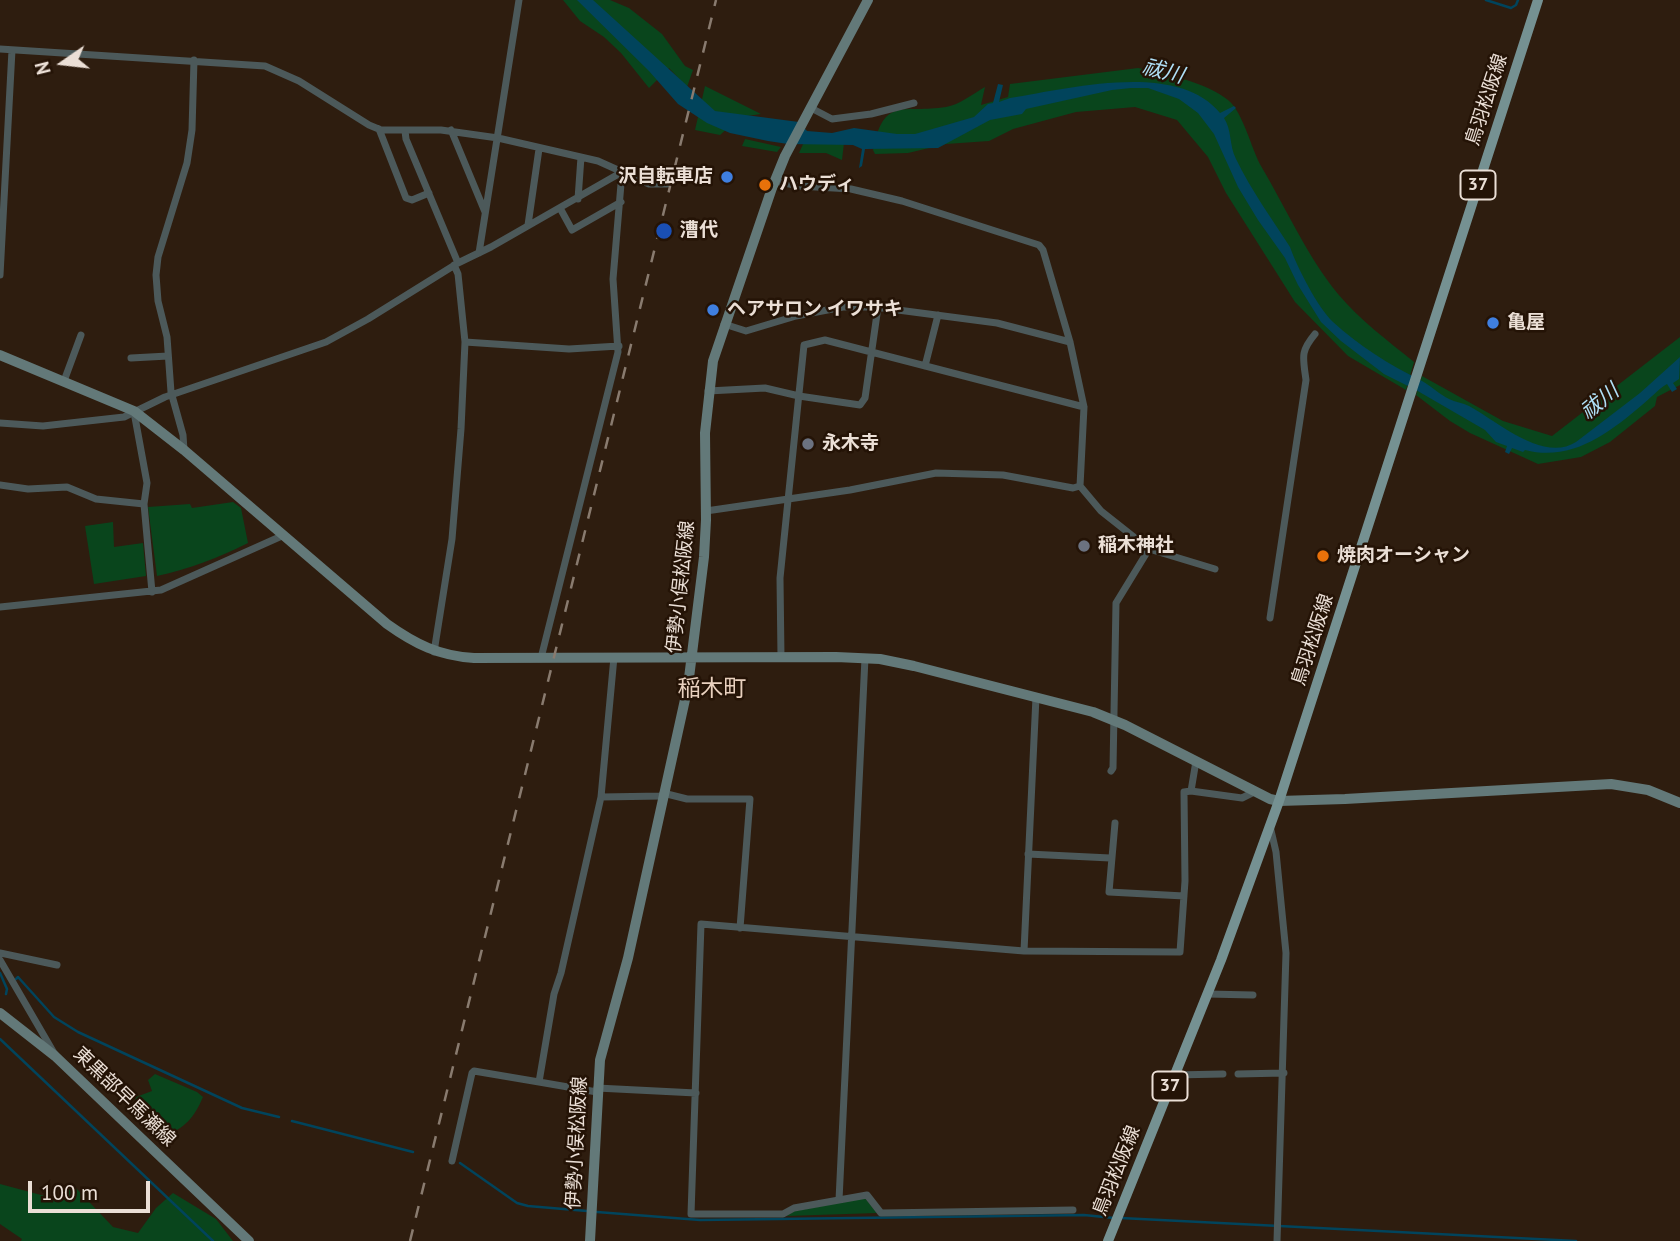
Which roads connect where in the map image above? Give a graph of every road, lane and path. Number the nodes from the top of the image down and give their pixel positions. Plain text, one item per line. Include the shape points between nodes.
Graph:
1 (519, 0) edge
2 (868, 0) edge
3 (1538, 0) edge
4 (0, 49) edge
5 (12, 50) junction
6 (194, 60) junction
7 (914, 103) dead end
8 (811, 110) junction
9 (379, 129) junction
10 (451, 130) junction
11 (405, 131) junction
12 (498, 138) junction
13 (539, 149) junction
14 (581, 158) junction
15 (622, 172) junction
16 (775, 181) junction
17 (667, 184) dead end
18 (429, 193) junction
19 (578, 199) junction
20 (621, 202) junction
21 (560, 208) junction
22 (485, 213) junction
23 (528, 225) junction
24 (479, 253) junction
25 (456, 264) junction
26 (0, 275) edge
27 (878, 307) junction
28 (938, 315) junction
29 (724, 324) junction
30 (1315, 334) dead end
31 (81, 335) dead end
32 (465, 342) junction
33 (1070, 342) junction
34 (619, 346) junction
35 (871, 352) junction
36 (0, 355) edge
37 (168, 356) junction
38 (131, 358) dead end
39 (925, 366) junction
40 (64, 381) junction
41 (708, 391) junction
42 (799, 396) junction
43 (172, 397) junction
44 (1084, 407) junction
45 (134, 411) junction
46 (0, 423) edge
47 (184, 450) junction
48 (0, 485) edge
49 (1080, 486) junction
50 (787, 499) junction
51 (144, 504) junction
52 (706, 511) junction
53 (284, 535) junction
54 (1149, 549) junction
55 (1215, 569) dead end
56 (152, 592) junction
57 (0, 607) edge
58 (1270, 618) dead end
59 (434, 652) junction
60 (614, 657) junction
61 (781, 657) junction
62 (541, 658) junction
63 (865, 658) junction
64 (691, 659) junction
65 (1036, 697) junction
66 (1114, 720) junction
67 (1196, 761) junction
68 (1111, 771) dead end
69 (1191, 791) junction
70 (1255, 791) junction
71 (663, 794) junction
72 (601, 797) junction
73 (1279, 801) junction
74 (1680, 803) edge
75 (1115, 823) dead end
76 (1269, 826) junction
77 (1028, 854) junction
78 (1110, 858) junction
79 (1184, 896) junction
80 (740, 928) junction
81 (852, 937) junction
82 (1024, 951) junction
83 (0, 953) edge
84 (0, 960) edge
85 (57, 965) dead end
86 (1207, 994) junction
87 (1253, 995) dead end
88 (0, 1013) edge
89 (55, 1056) junction
90 (1284, 1073) junction
91 (1223, 1074) dead end
92 (1238, 1074) dead end
93 (1174, 1075) junction
94 (539, 1082) junction
95 (597, 1090) junction
96 (696, 1093) junction
97 (452, 1161) dead end
98 (839, 1200) junction
99 (1073, 1210) dead end
100 (250, 1241) edge
101 (590, 1241) edge
102 (1108, 1241) edge
103 (1278, 1241) edge

1 - 12 street
2 - 8 street, 伊勢小俣松阪線
3 - 73 main road, 鳥羽松阪線 / 37
4 - 5 street
5 - 6 street
5 - 26 street
6 - 9 street via 273,68
6 - 37 street via 187,163 156,267
7 - 8 street via 832,119
8 - 16 street, 伊勢小俣松阪線
9 - 11 street
9 - 18 street via 406,198
10 - 11 street
10 - 12 street
10 - 22 street
11 - 18 street
12 - 13 street
12 - 22 street
13 - 14 street
13 - 23 street
14 - 15 street
14 - 19 street
15 - 17 street via 649,184
15 - 19 street
15 - 20 street
16 - 29 street, 伊勢小俣松阪線
16 - 33 street via 852,189 902,201 1039,245
18 - 25 street
19 - 21 street
20 - 21 street via 572,230
20 - 34 street via 612,279
21 - 23 street
22 - 24 street
23 - 24 street
24 - 25 street
25 - 32 street
25 - 43 street via 326,342
27 - 28 street
27 - 29 street via 843,307 746,331
27 - 35 street
28 - 33 street via 997,323
28 - 39 street
29 - 41 street, 伊勢小俣松阪線
30 - 58 street via 1302,354 1306,380
31 - 40 street
32 - 34 street via 569,349
32 - 59 street via 452,539
33 - 44 street
34 - 62 street
35 - 39 street
35 - 42 street via 860,405
35 - 42 street via 825,340 804,345
36 - 40 street
37 - 38 street
37 - 43 street
39 - 44 street
40 - 45 street
41 - 42 street via 765,388
41 - 52 street, 伊勢小俣松阪線
42 - 50 street
43 - 45 street
43 - 47 street
44 - 49 street
45 - 46 street via 124,417 70,424
45 - 47 street
45 - 51 street via 147,483
47 - 53 street
48 - 51 street via 66,487 96,499
49 - 50 street via 1003,475 936,473
49 - 54 street via 1101,511
50 - 52 street
50 - 61 street via 780,578
51 - 56 street
52 - 64 street, 伊勢小俣松阪線
53 - 56 street
53 - 59 street via 387,624
54 - 55 street
54 - 66 street via 1116,603
56 - 57 street
59 - 62 street via 456,657
60 - 62 street
60 - 64 street
60 - 72 street
61 - 63 street
61 - 64 street
63 - 65 street
63 - 81 street
64 - 71 street, 伊勢小俣松阪線
65 - 66 street
65 - 77 street
66 - 67 street
66 - 68 street
67 - 69 street
67 - 70 street
69 - 70 street via 1242,798
69 - 79 street via 1184,792
70 - 73 street
71 - 72 street
71 - 80 street via 687,799 750,799
71 - 95 street, 伊勢小俣松阪線
72 - 94 street via 554,993
73 - 74 street via 1611,784 1648,790
73 - 76 main road, 鳥羽松阪線 / 37
75 - 78 street
76 - 86 main road, 鳥羽松阪線 / 37
76 - 90 street via 1275,840 1286,953
77 - 78 street
77 - 82 street
78 - 79 street via 1108,891
79 - 82 street via 1181,952
80 - 81 street
80 - 96 street via 701,924
81 - 82 street
81 - 98 street
83 - 85 street
84 - 89 street
86 - 87 street
86 - 93 main road, 鳥羽松阪線 / 37
88 - 89 street, 東黒部早馬瀬線
89 - 100 street, 東黒部早馬瀬線
90 - 92 street
90 - 103 street
91 - 93 street
93 - 102 main road, 鳥羽松阪線 / 37
94 - 95 street
94 - 97 street via 472,1073
95 - 96 street
95 - 101 street, 伊勢小俣松阪線
96 - 98 street via 691,1213 783,1214
98 - 99 street via 867,1195 881,1213

